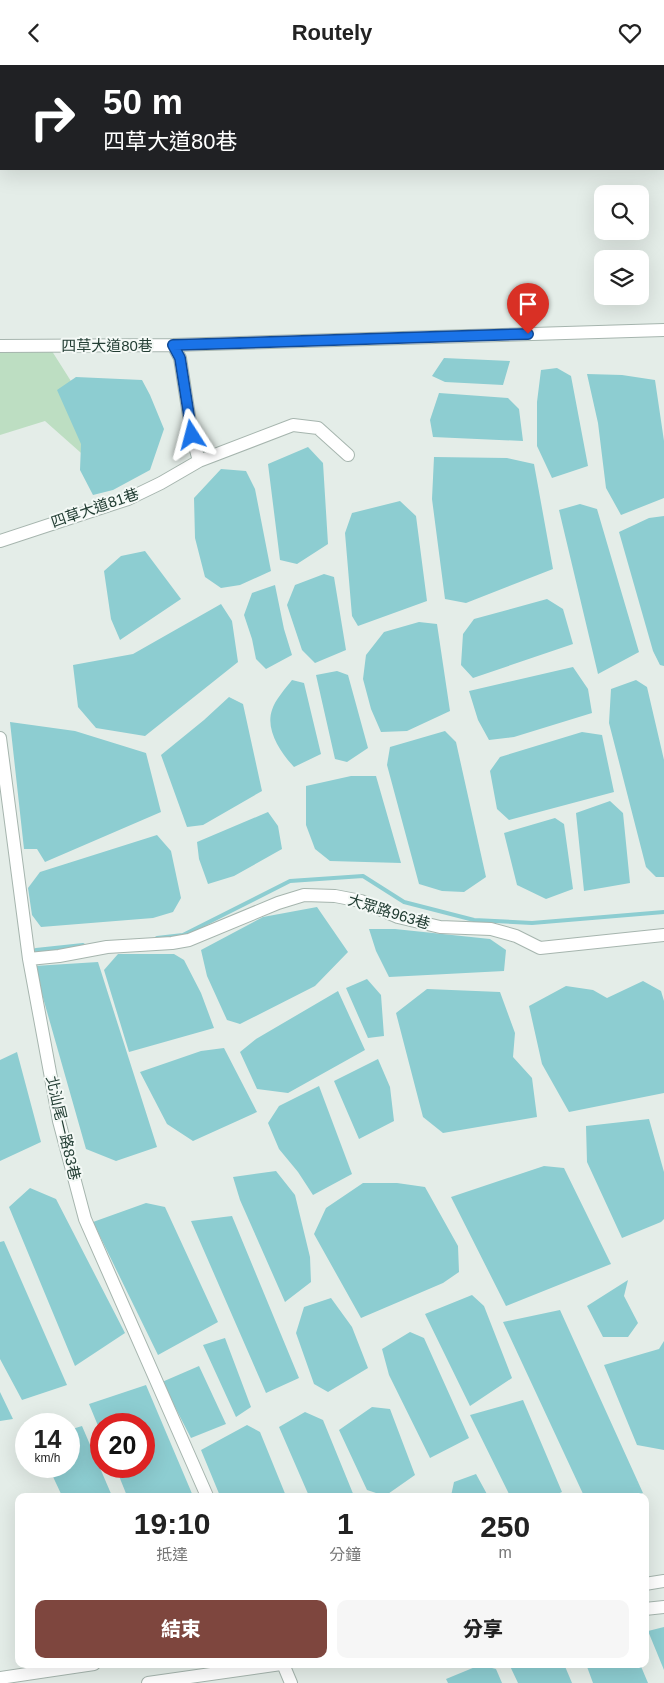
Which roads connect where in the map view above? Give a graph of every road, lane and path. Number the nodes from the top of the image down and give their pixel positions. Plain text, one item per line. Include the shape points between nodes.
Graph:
1 (664, 330) edge
2 (173, 345) junction
3 (0, 346) edge
4 (348, 455) dead end
5 (200, 461) junction
6 (0, 541) edge
7 (0, 738) edge
8 (664, 935) edge
9 (29, 959) junction
10 (206, 1493) edge
11 (664, 1581) edge
12 (649, 1583) edge
13 (664, 1607) edge
14 (649, 1609) edge
15 (69, 1668) edge
16 (254, 1668) edge
17 (284, 1668) edge
18 (0, 1679) edge
19 (148, 1683) edge
20 (291, 1683) edge

1 - 2 street, 四草大道80巷
2 - 3 street, 四草大道80巷
2 - 5 street via 180,358 192,435
4 - 5 street, 四草大道81巷 via 318,428 293,425
5 - 6 street, 四草大道81巷 via 128,499
7 - 9 street, 北汕尾一路83巷
8 - 9 street, 大眾路963巷 via 540,948 516,936 491,929 440,927 398,917 361,901 304,895 189,940 107,947
9 - 10 street, 北汕尾一路83巷 via 59,1121 85,1219
11 - 12 street
13 - 14 street
15 - 18 street
16 - 19 street
17 - 20 street

